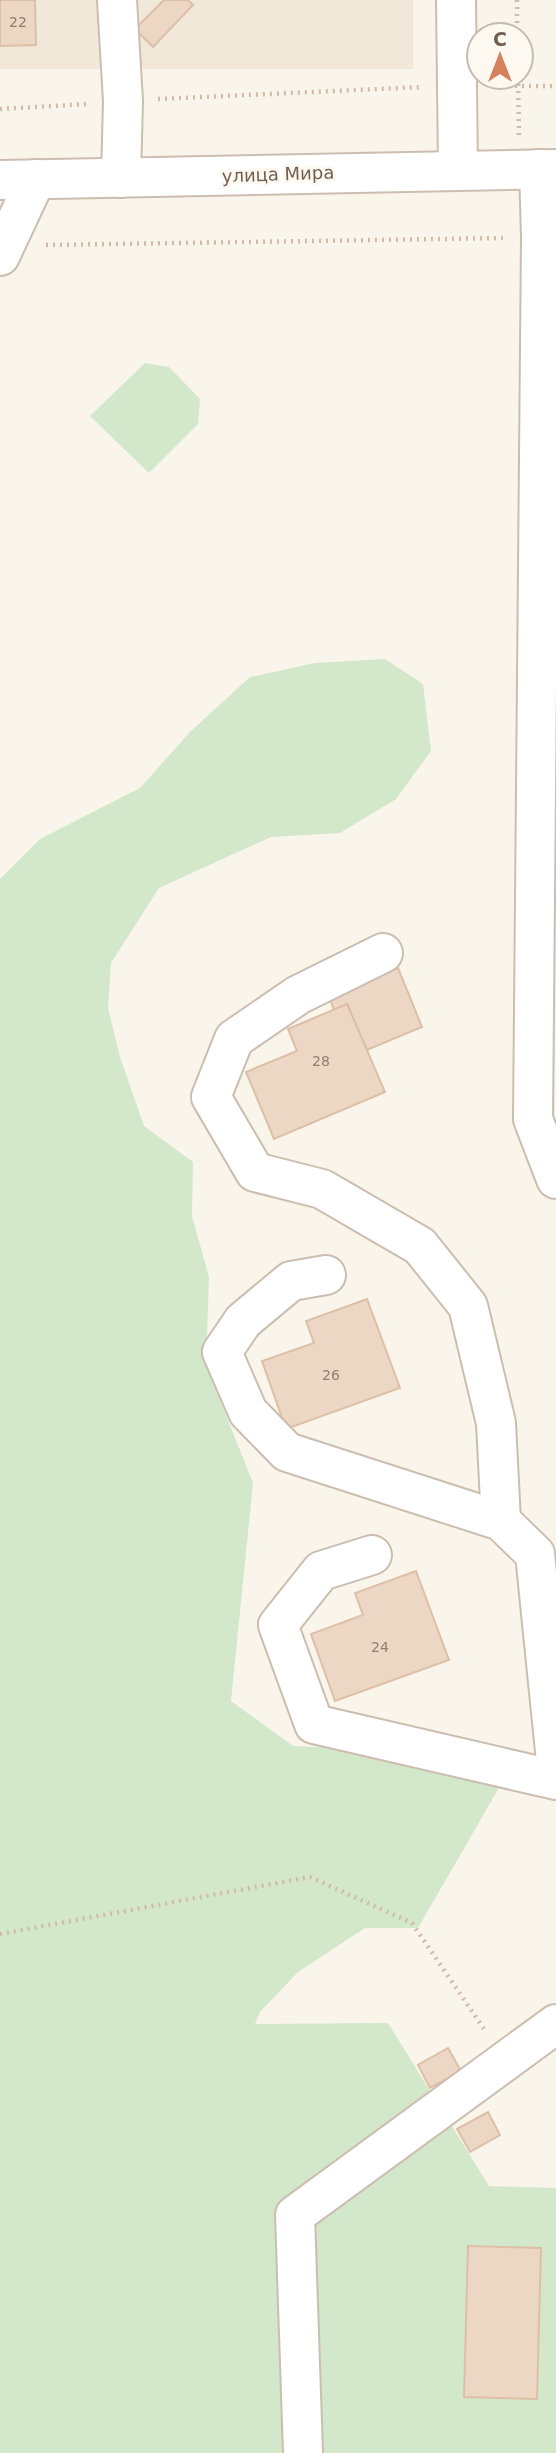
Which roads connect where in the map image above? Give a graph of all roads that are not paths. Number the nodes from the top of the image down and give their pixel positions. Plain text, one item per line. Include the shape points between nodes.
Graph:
1 (117, 0) edge
2 (456, 0) edge
3 (458, 169) junction
4 (547, 169) edge
5 (121, 178) junction
6 (18, 180) edge
7 (4, 251) edge
8 (383, 953) dead end
9 (556, 1179) edge
10 (326, 1275) dead end
11 (501, 1521) junction
12 (372, 1555) dead end
13 (556, 1760) edge
14 (556, 1780) edge
15 (556, 2024) edge
16 (303, 2453) edge

1 - 5 street via 123,101
2 - 3 street
3 - 4 street, улица Мира
3 - 5 street, улица Мира
4 - 9 street via 541,237 533,1119
5 - 6 street, улица Мира
6 - 7 street
8 - 11 street via 298,995 234,1039 211,1097 256,1172 323,1189 420,1246 468,1306 496,1423
10 - 11 street via 291,1281 243,1321 222,1352 248,1412 287,1452
11 - 13 street via 535,1554
12 - 14 street via 321,1571 278,1625 314,1724
15 - 16 street via 295,2215

